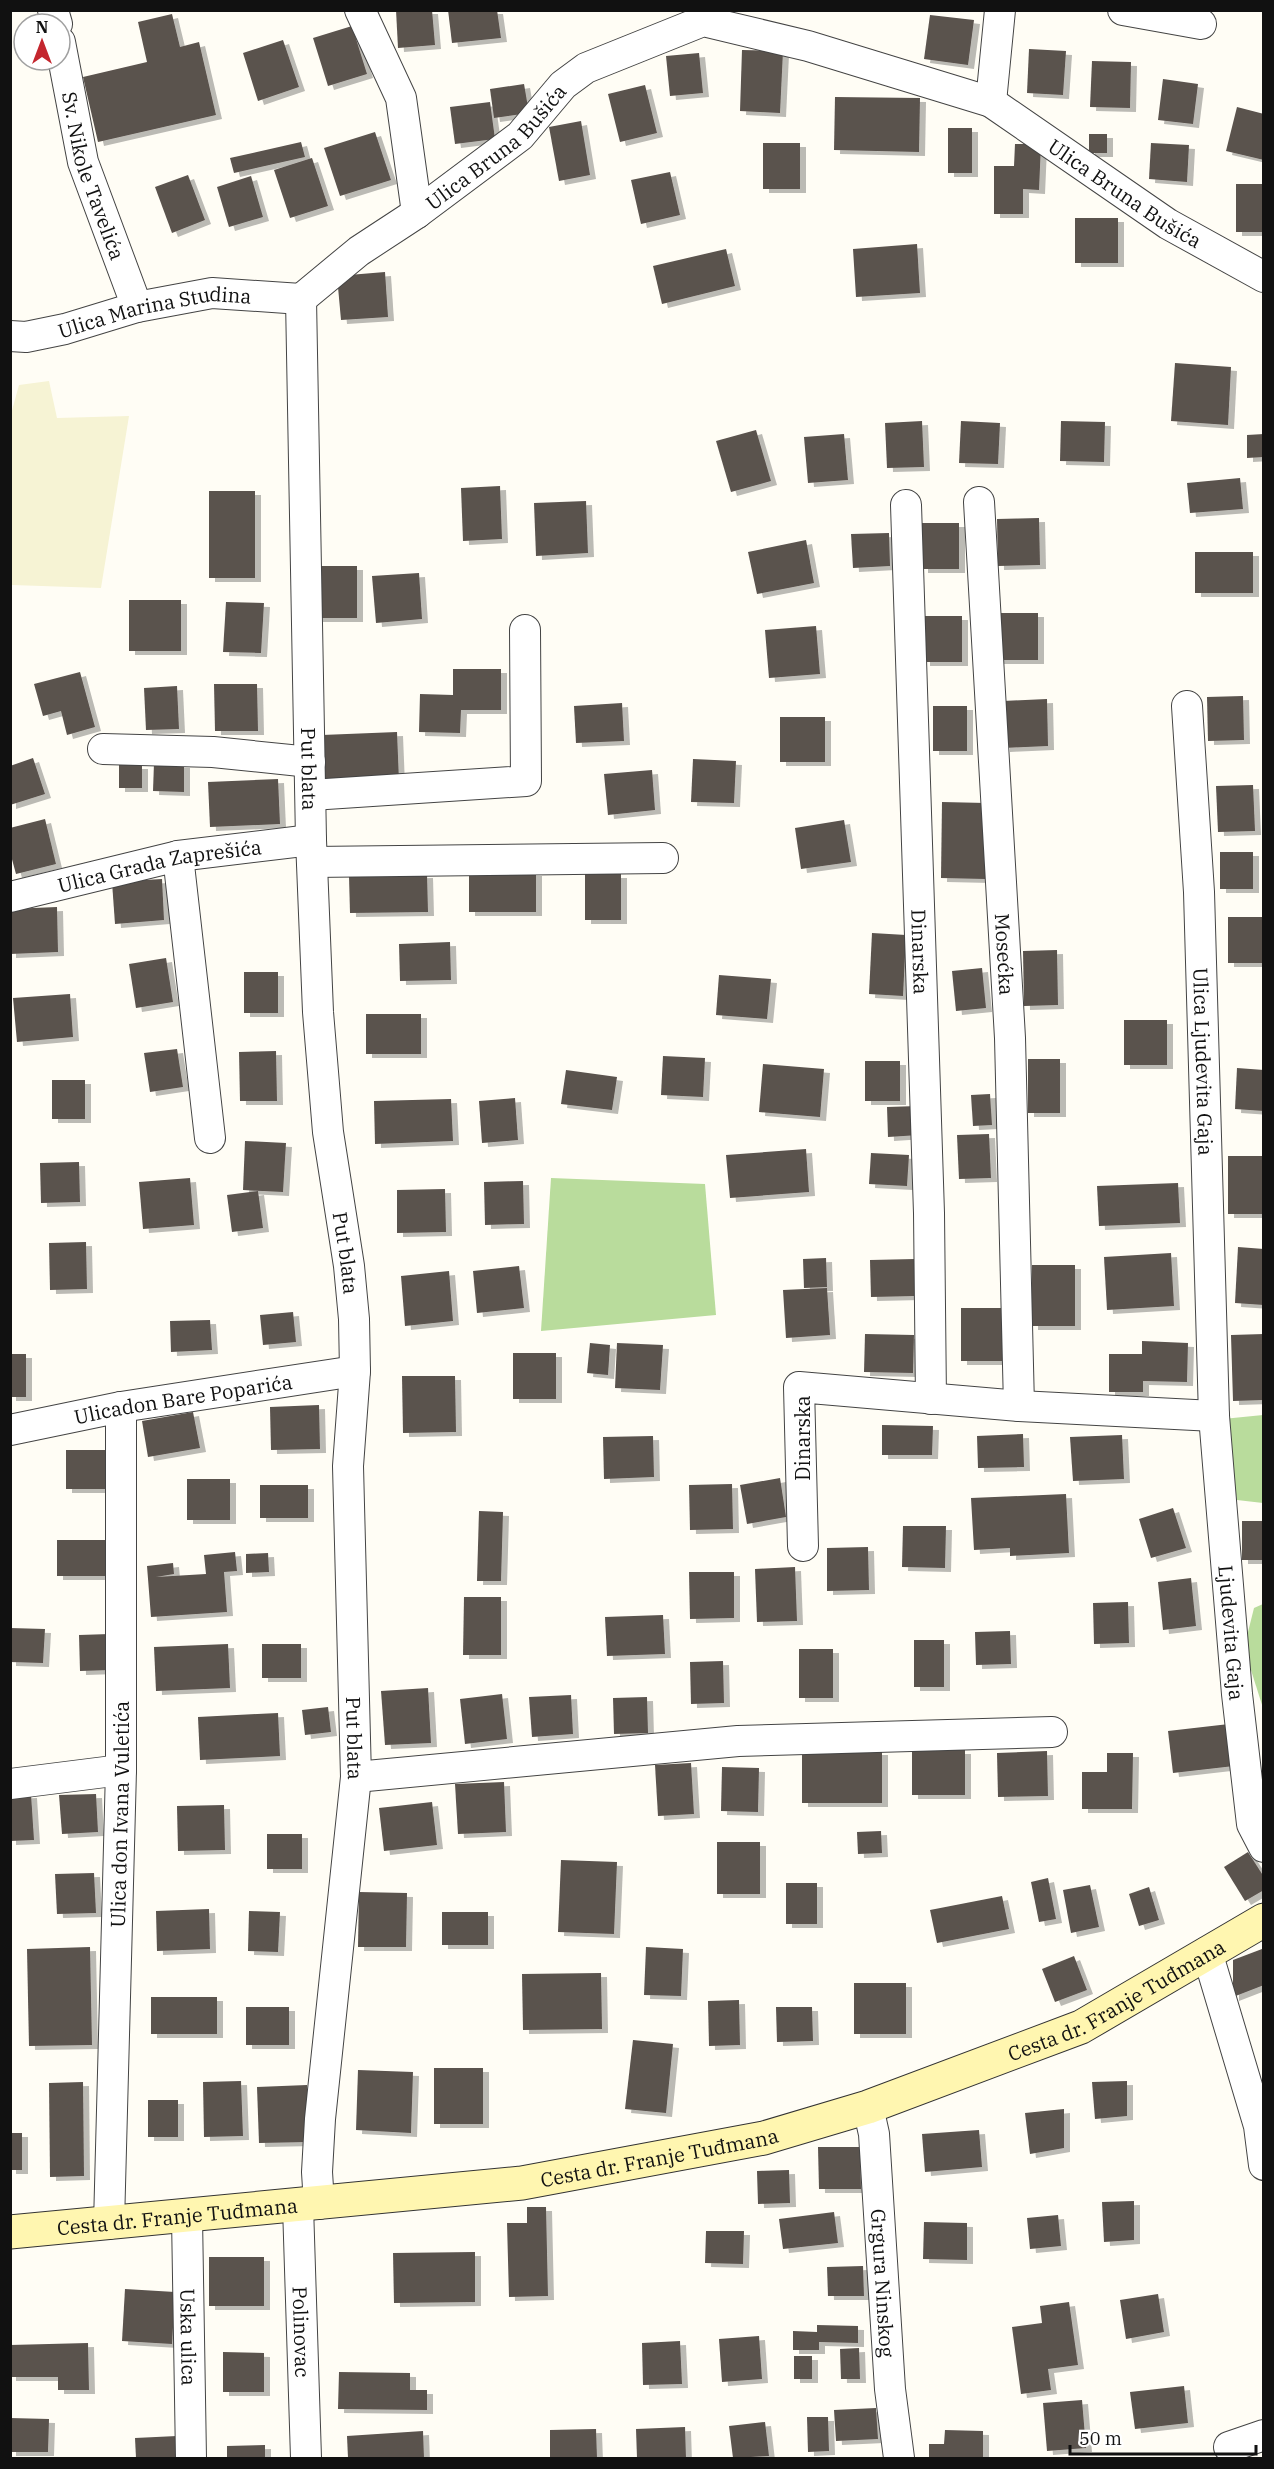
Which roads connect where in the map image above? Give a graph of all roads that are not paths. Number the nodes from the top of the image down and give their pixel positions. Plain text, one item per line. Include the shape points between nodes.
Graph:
1 (360, 10) edge
2 (1000, 10) edge
3 (1123, 10) edge
4 (702, 16) edge
5 (1202, 24) dead end
6 (66, 72) edge
7 (991, 102) junction
8 (417, 213) junction
9 (1263, 277) edge
10 (301, 299) junction
11 (137, 307) junction
12 (10, 336) edge
13 (979, 502) dead end
14 (906, 505) dead end
15 (525, 630) dead end
16 (1187, 706) dead end
17 (103, 749) dead end
18 (310, 762) junction
19 (311, 795) junction
20 (312, 851) junction
21 (178, 856) junction
22 (663, 858) dead end
23 (10, 897) edge
24 (210, 1138) dead end
25 (355, 1371) junction
26 (930, 1399) junction
27 (1019, 1406) junction
28 (121, 1407) junction
29 (1214, 1416) junction
30 (10, 1430) edge
31 (803, 1545) dead end
32 (1052, 1732) dead end
33 (121, 1770) junction
34 (356, 1778) junction
35 (10, 1784) edge
36 (1263, 1847) edge
37 (1263, 1920) edge
38 (1207, 1952) junction
39 (868, 2107) junction
40 (1263, 2165) edge
41 (309, 2205) junction
42 (188, 2217) junction
43 (109, 2224) junction
44 (10, 2232) edge
45 (1263, 2435) edge
46 (1229, 2447) dead end
47 (192, 2458) edge
48 (306, 2458) edge
49 (899, 2458) edge

1 - 8 street via 401,98
2 - 7 street
3 - 5 street
4 - 7 street, Ulica Bruna Bušića
4 - 8 street, Ulica Bruna Bušića via 586,68 563,85 520,136
6 - 11 street, Sv. Nikole Tavelića via 83,162
7 - 9 street, Ulica Bruna Bušića via 1168,224
8 - 10 street, Ulica Bruna Bušića via 359,251
10 - 11 street, Ulica Marina Studina via 212,293
10 - 18 street, Put blata
11 - 12 street, Ulica Marina Studina via 64,329 26,337
13 - 27 street, Mosećka via 1010,1038
14 - 26 street, Dinarska via 929,1201
15 - 19 street via 526,781
16 - 29 street, Ulica Ljudevita Gaja via 1199,892
17 - 18 street via 213,752
18 - 19 street, Put blata
19 - 20 street, Put blata
20 - 21 street, Ulica Grada Zaprešića
20 - 22 street, Ulica Grada Zaprešića
20 - 25 street, Put blata via 318,1012 328,1132 349,1266
21 - 23 street, Ulica Grada Zaprešića
21 - 24 street
25 - 28 street, Ulicadon Bare Poparića
25 - 34 street, Put blata via 348,1466
26 - 27 street, Dinarska
26 - 31 street, Dinarska via 799,1387
27 - 29 street, Dinarska
28 - 30 street, Ulicadon Bare Poparića
28 - 33 street, Ulica don Ivana Vuletića
29 - 36 street, Ljudevita Gaja via 1252,1824
32 - 34 street via 738,1741
33 - 35 street
33 - 43 street, Ulica don Ivana Vuletića
34 - 41 street, Put blata via 317,2172
37 - 38 main road, Cesta dr. Franje Tuđmana
38 - 39 main road, Cesta dr. Franje Tuđmana via 1081,2027
38 - 40 street via 1259,2126
39 - 41 main road, Cesta dr. Franje Tuđmana via 764,2138 522,2183
39 - 49 street, Grgura Ninskog via 874,2134 890,2389
41 - 42 main road, Cesta dr. Franje Tuđmana
41 - 48 street, Polinovac
42 - 43 main road, Cesta dr. Franje Tuđmana
42 - 47 street, Uska ulica
43 - 44 main road, Cesta dr. Franje Tuđmana
45 - 46 street

